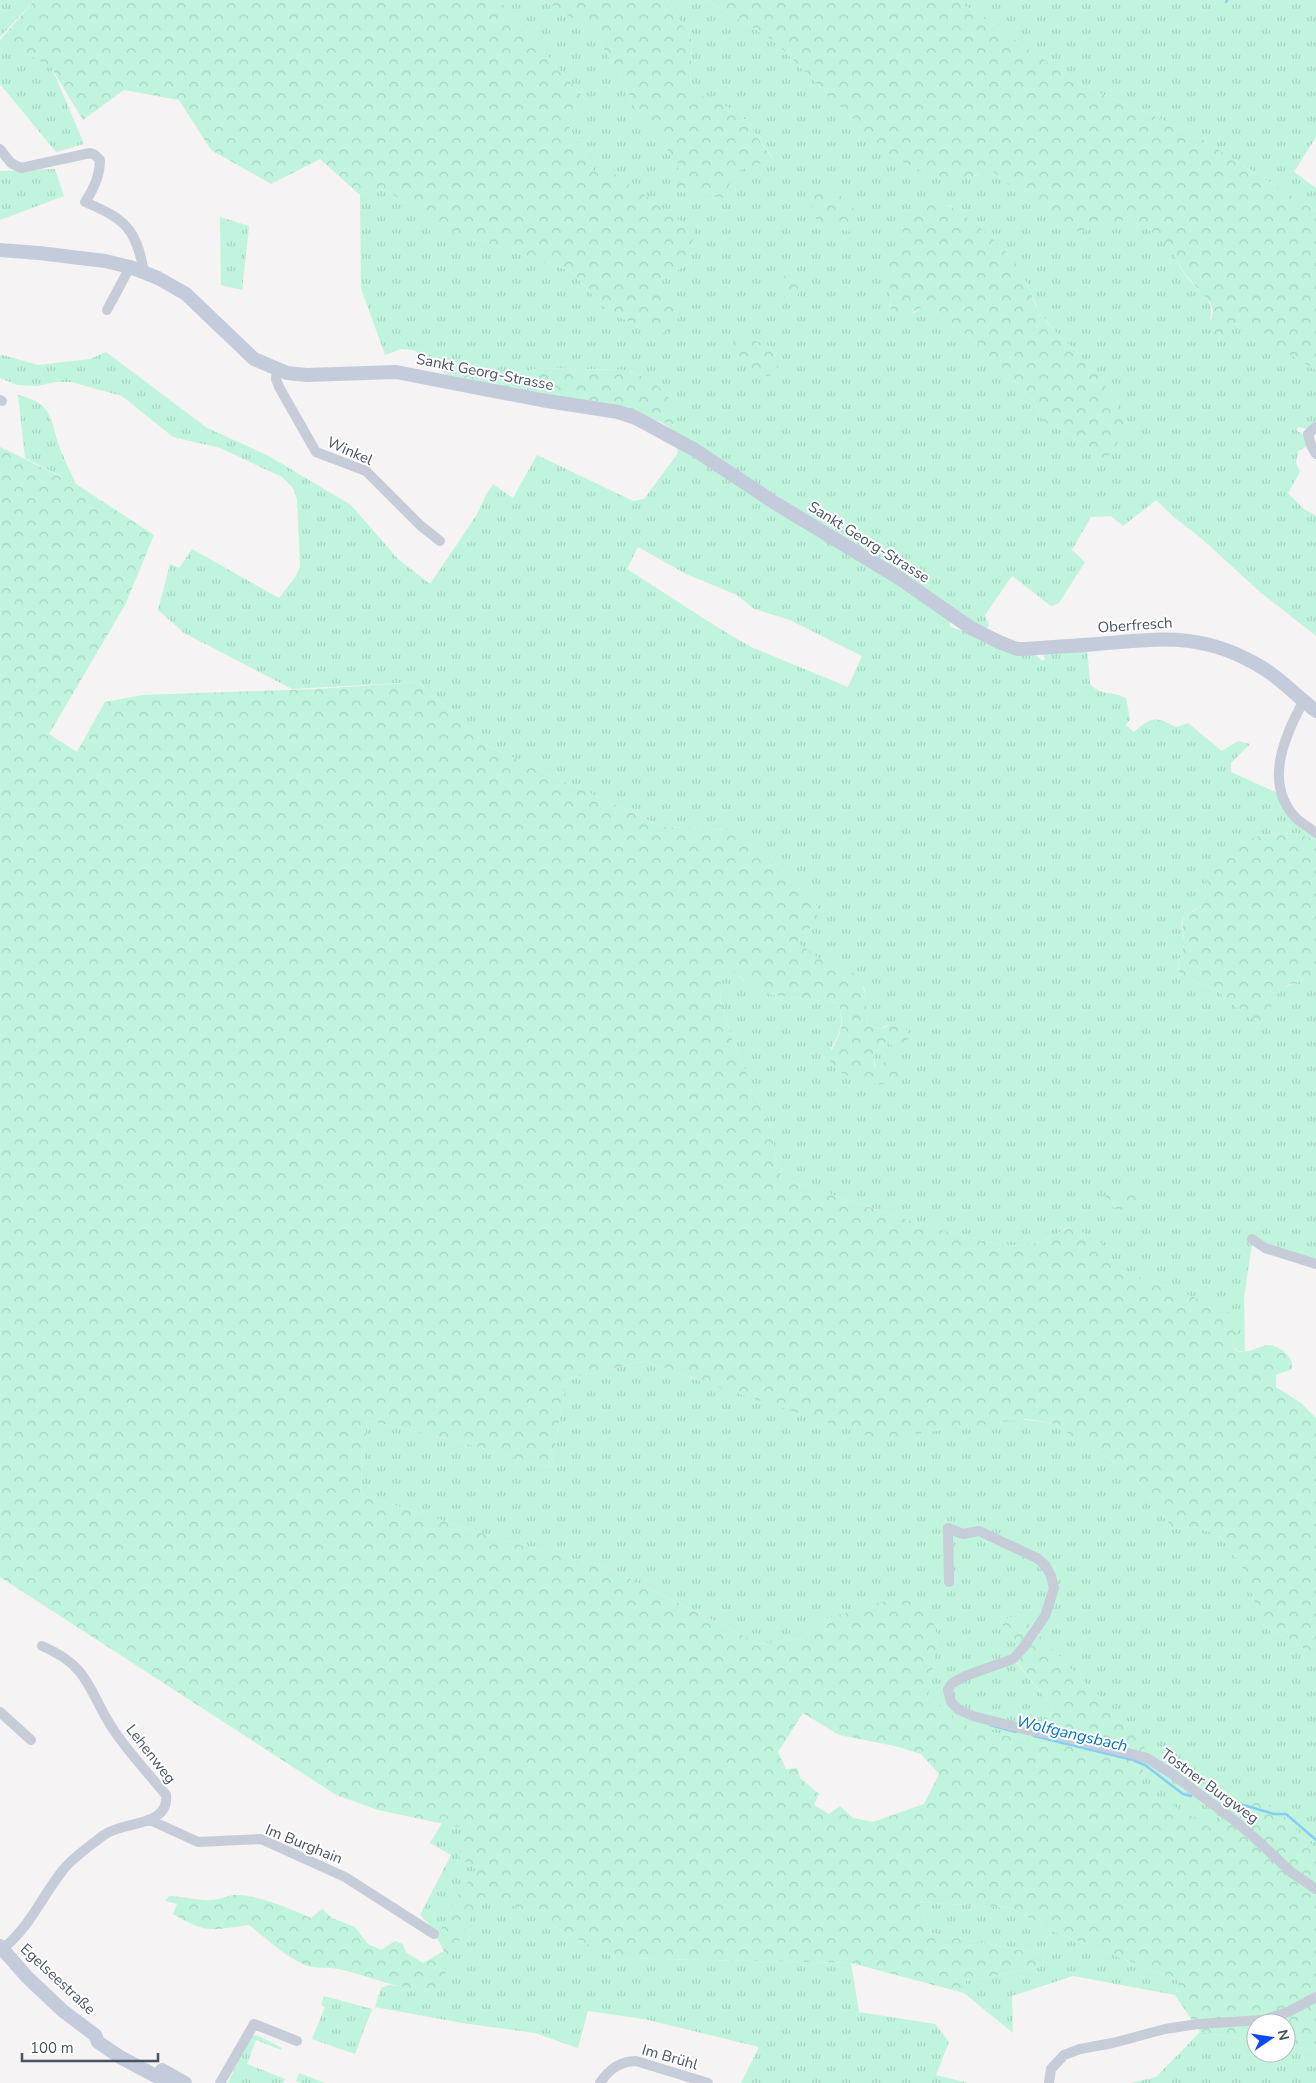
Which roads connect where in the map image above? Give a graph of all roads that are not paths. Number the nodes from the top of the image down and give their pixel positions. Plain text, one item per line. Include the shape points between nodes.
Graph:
1 (0, 149) edge
2 (0, 250) edge
3 (130, 267) junction
4 (144, 272) junction
5 (107, 310) dead end
6 (277, 369) junction
7 (1316, 427) edge
8 (1316, 454) edge
9 (440, 542) dead end
10 (945, 609) joint
11 (1303, 702) junction
12 (1316, 711) edge
13 (1316, 833) edge
14 (1252, 1239) dead end
15 (1316, 1264) edge
16 (949, 1582) dead end
17 (42, 1646) dead end
18 (0, 1712) edge
19 (31, 1740) dead end
20 (150, 1820) junction
21 (1316, 1889) edge
22 (434, 1934) dead end
23 (1, 1948) edge
24 (1316, 1997) edge
25 (297, 2041) dead end
26 (166, 2080) edge
27 (185, 2083) edge
28 (220, 2083) edge
29 (600, 2083) edge
30 (708, 2083) edge
31 (1049, 2083) edge

1 - 4 street via 11,163 21,168 90,153 95,155 100,160 100,170 85,202 118,218 129,229 137,242
2 - 3 street, Sankt Georg-Strasse via 105,261
3 - 4 street, Sankt Georg-Strasse
3 - 5 street
4 - 6 street, Sankt Georg-Strasse via 182,291 254,359
6 - 9 street, Winkel via 279,387 316,452 366,471
6 - 10 street, Sankt Georg-Strasse via 307,375 396,372 618,412 636,418 666,432
7 - 8 street via 1308,434
10 - 11 street, Oberfresch via 984,636 1017,648 1148,639 1187,639 1206,643 1265,670
11 - 12 street, Oberfresch
11 - 13 street via 1282,746 1280,785 1294,815
14 - 15 street via 1265,1248
16 - 21 street, Tostner Burgweg via 948,1528 963,1534 979,1531 1037,1558 1046,1566 1054,1588 1045,1616 1013,1659 951,1684 949,1696 959,1710 1009,1726 1059,1735 1147,1758 1234,1820 1291,1872
17 - 20 street, Lehenweg via 77,1666 116,1734 166,1795 167,1804 161,1814
18 - 19 street
20 - 22 street, Im Burghain via 198,1842 261,1839 345,1877
20 - 23 street, Lehenweg via 106,1834 64,1869 16,1939
23 - 26 street, Egelseestraße via 63,2011 95,2035 98,2042
24 - 31 street via 1264,2020 1165,2029 1080,2049 1064,2055 1057,2062 1051,2069
25 - 28 street via 254,2024
26 - 27 street, Egelseestraße
29 - 30 street, Im Brühl via 614,2067 625,2061 636,2061

